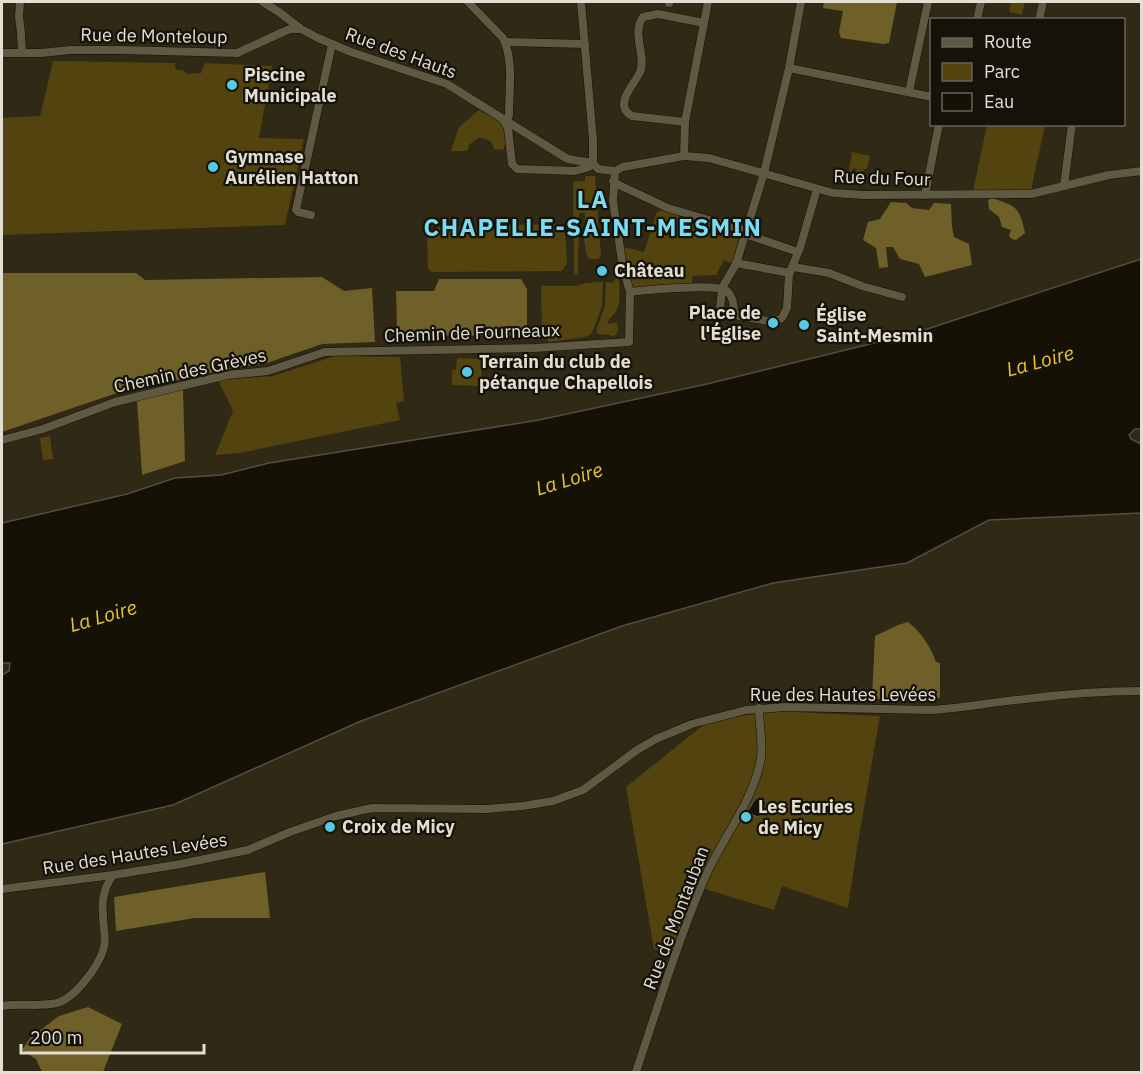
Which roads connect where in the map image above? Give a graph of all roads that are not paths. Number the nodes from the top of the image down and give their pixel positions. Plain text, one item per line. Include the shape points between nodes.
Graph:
1 (20, 2) edge
2 (263, 2) edge
3 (468, 2) edge
4 (581, 2) edge
5 (708, 2) edge
6 (801, 2) edge
7 (928, 2) edge
8 (981, 2) edge
9 (1043, 2) edge
10 (977, 18) edge
11 (1039, 18) edge
12 (704, 23) junction
13 (301, 29) junction
14 (505, 42) junction
15 (332, 44) junction
16 (585, 44) junction
17 (22, 52) junction
18 (2, 53) edge
19 (789, 68) junction
20 (909, 92) junction
21 (930, 97) edge
22 (505, 120) junction
23 (685, 122) junction
24 (939, 126) edge
25 (1072, 126) edge
26 (519, 129) junction
27 (510, 138) junction
28 (684, 156) junction
29 (593, 163) junction
30 (615, 171) junction
31 (1142, 171) edge
32 (764, 173) junction
33 (613, 181) junction
34 (1064, 186) junction
35 (817, 189) junction
36 (925, 195) junction
37 (311, 215) dead end
38 (745, 233) junction
39 (798, 251) junction
40 (736, 263) junction
41 (791, 271) junction
42 (722, 288) junction
43 (630, 292) junction
44 (902, 297) dead end
45 (720, 310) dead end
46 (317, 354) joint
47 (2, 440) edge
48 (1142, 691) edge
49 (759, 708) junction
50 (113, 875) junction
51 (2, 888) edge
52 (2, 1006) edge
53 (636, 1072) edge

1 - 17 street
2 - 13 street, Rue des Hauts
3 - 14 street
4 - 16 street
5 - 12 street
6 - 19 street
7 - 20 street
8 - 10 street
9 - 11 street
12 - 23 street
12 - 23 street via 658,14 643,17 638,26 641,70 624,97 625,110 632,116
13 - 15 street, Rue des Hauts
13 - 17 street, Rue de Monteloup via 290,29 237,53
14 - 16 street
14 - 22 street via 509,57 509,115
15 - 22 street, Rue des Hauts via 447,84
15 - 37 street via 296,210
16 - 29 street
17 - 18 street, Rue de Monteloup
19 - 20 street
19 - 32 street
20 - 21 street
22 - 26 street, Rue des Hauts
22 - 27 street
23 - 28 street
24 - 36 street
25 - 34 street
26 - 27 street
26 - 29 street, Rue des Hauts via 571,160
27 - 29 street via 512,164 517,169 575,171
28 - 30 street, Rue du Four
28 - 32 street, Rue du Four via 709,158
29 - 30 street via 598,169
30 - 33 street
31 - 34 street, Rue du Four
32 - 35 street, Rue du Four
32 - 38 street
33 - 38 street via 668,208
33 - 43 street via 623,268
34 - 36 street, Rue du Four via 1031,194
35 - 36 street, Rue du Four via 848,195
35 - 39 street
38 - 39 street
38 - 40 street
39 - 41 street
40 - 41 street
40 - 42 street
41 - 42 street via 786,313 779,321 736,315 730,294
41 - 44 street via 829,273
42 - 43 street
42 - 45 street
43 - 46 street, Chemin de Fourneaux via 629,342
46 - 47 street, Chemin des Grèves via 268,371 227,375 115,402
48 - 49 street, Rue des Hautes Levées via 1026,699 953,709
49 - 50 street, Rue des Hautes Levées via 692,724 656,739 583,790 553,801 487,809 372,808 336,816 248,850
49 - 53 street, Rue de Montauban via 761,756 755,783 702,882
50 - 51 street, Rue des Hautes Levées
50 - 52 street via 103,896 104,947 78,990 57,1003

